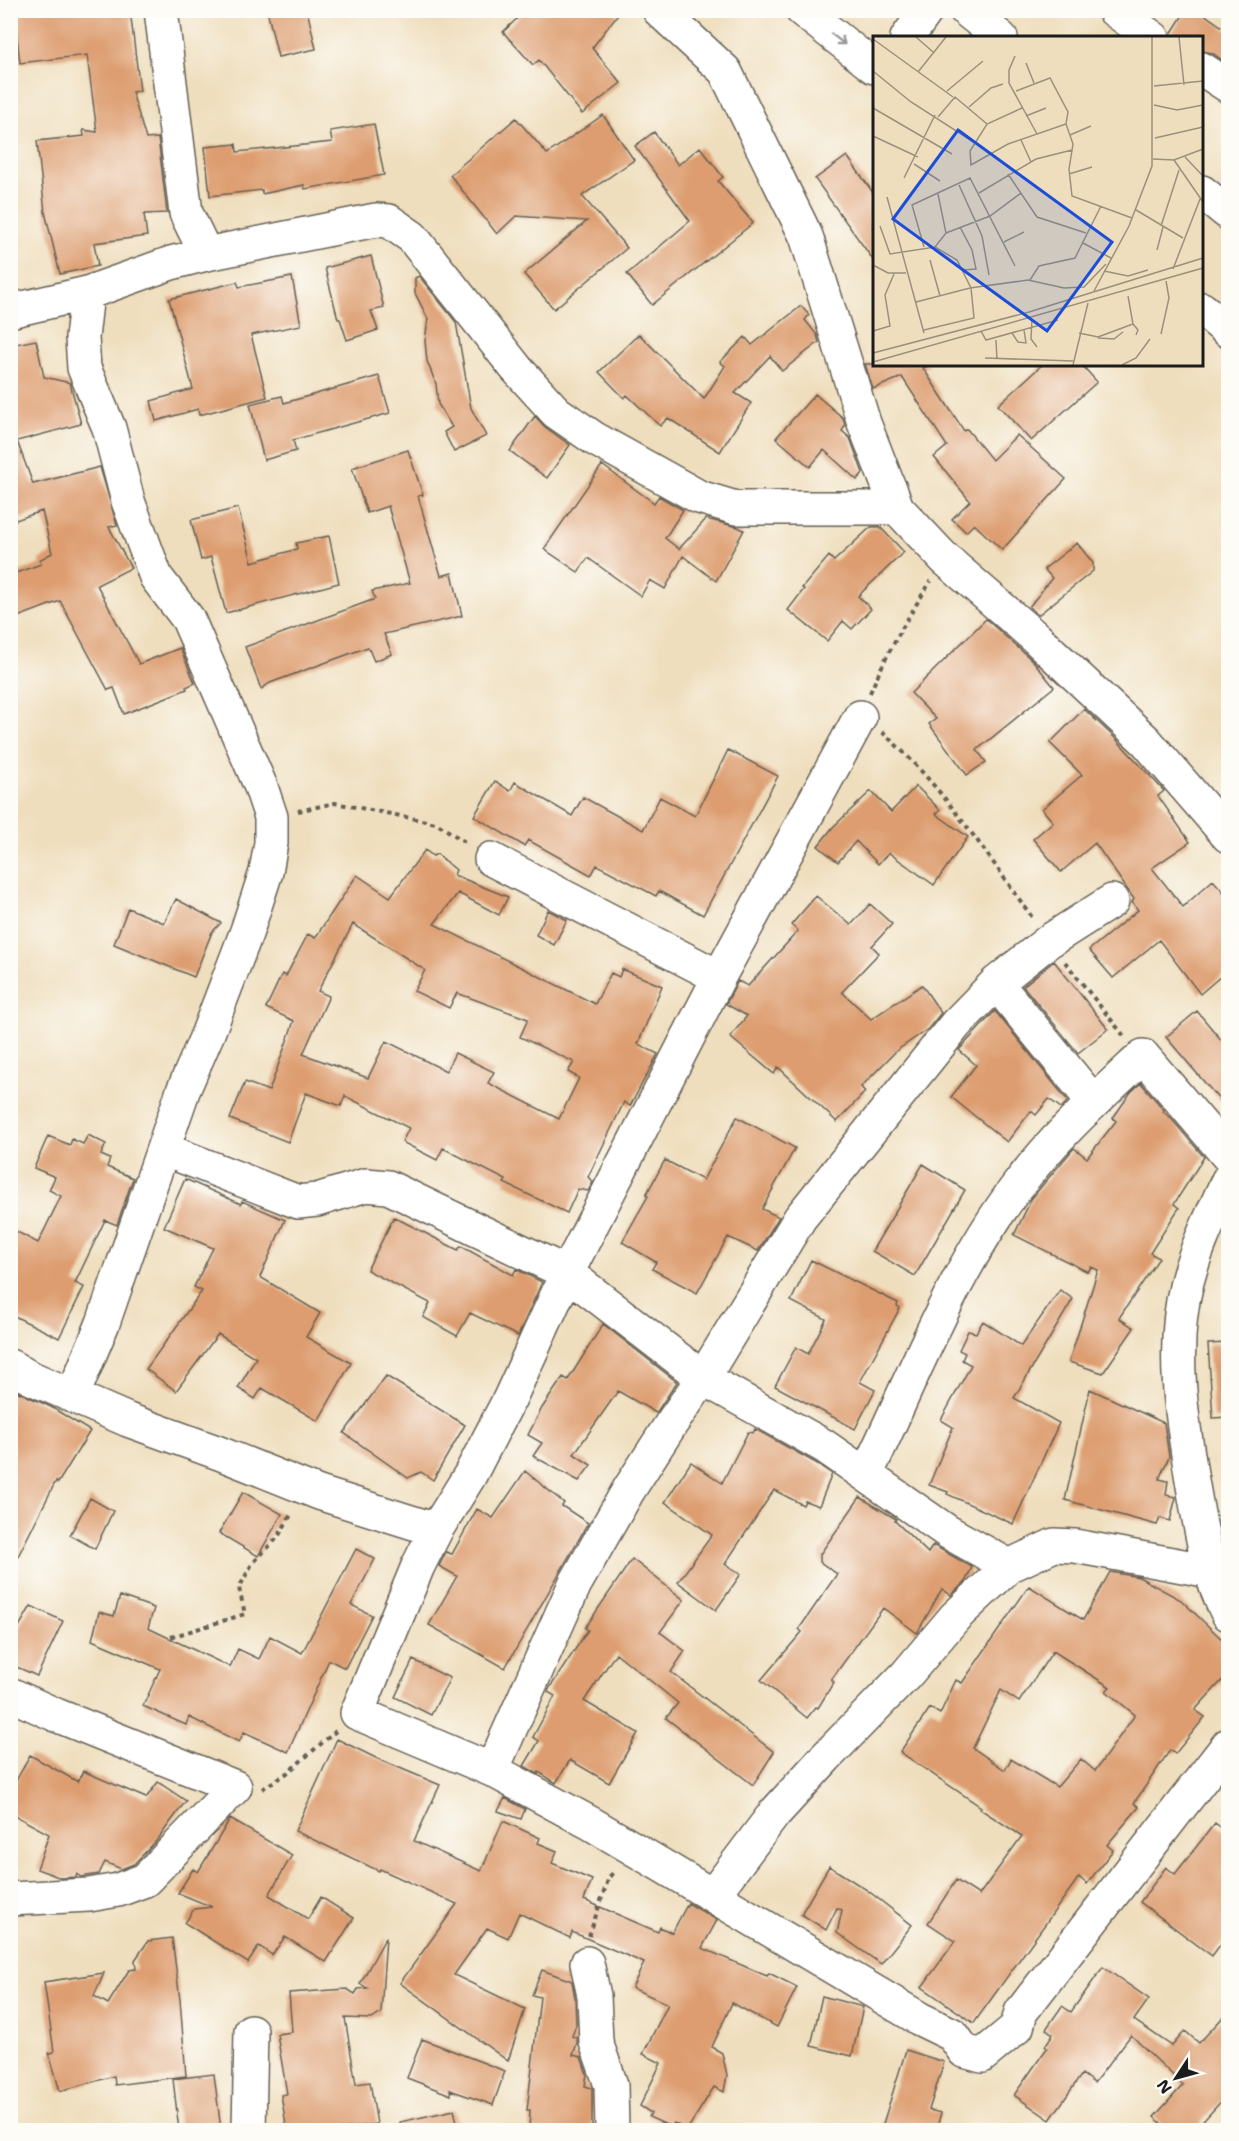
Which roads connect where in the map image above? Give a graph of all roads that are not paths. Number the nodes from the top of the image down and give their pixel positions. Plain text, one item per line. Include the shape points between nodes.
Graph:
1 (161, 10) edge
2 (657, 10) edge
3 (802, 10) edge
4 (927, 10) edge
5 (966, 10) edge
6 (1114, 10) edge
7 (908, 36) edge
8 (998, 36) edge
9 (1149, 36) edge
10 (873, 66) edge
11 (1203, 70) edge
12 (1228, 86) edge
13 (1203, 193) edge
14 (186, 213) junction
15 (1228, 213) edge
16 (206, 254) junction
17 (171, 263) junction
18 (87, 293) junction
19 (1203, 310) edge
20 (10, 311) edge
21 (1228, 331) edge
22 (897, 508) junction
23 (860, 717) road end
24 (1228, 836) edge
25 (491, 859) road end
26 (1112, 900) dead end
27 (719, 977) junction
28 (996, 983) junction
29 (1091, 1099) dead end
30 (163, 1149) junction
31 (1228, 1156) edge
32 (1228, 1180) edge
33 (567, 1273) junction
34 (10, 1366) edge
35 (703, 1378) junction
36 (73, 1395) junction
37 (866, 1475) junction
38 (436, 1530) junction
39 (1009, 1566) junction
40 (1210, 1571) junction
41 (1228, 1614) edge
42 (10, 1694) edge
43 (1228, 1745) edge
44 (492, 1770) junction
45 (713, 1895) junction
46 (10, 1899) edge
47 (587, 1964) road end
48 (251, 2031) dead end
49 (249, 2130) edge
50 (612, 2130) edge

1 - 14 main road
2 - 22 main road via 690,63 719,93 742,129
3 -> 10 main road
4 - 7 main road
5 - 8 main road
6 - 9 main road
11 - 12 main road
13 - 15 main road
14 - 16 main road
14 - 17 main road
16 - 17 main road
16 - 22 main road via 376,220 389,221 412,237 556,412 595,439 699,497 736,508
17 - 18 main road
18 - 20 main road
18 - 30 main road via 82,338 84,368 109,428 128,501 156,576 188,619 210,667 271,817 272,843 263,882
19 - 21 main road
22 - 24 main road via 945,560 1146,741
23 - 27 main road
25 - 27 main road
26 - 28 main road via 1049,941
27 - 33 main road
28 - 29 main road
28 - 35 main road via 956,1024 800,1218
30 - 33 main road via 298,1202 366,1185 388,1187
30 - 36 main road via 104,1323
31 - 37 main road via 1143,1056 1047,1150 996,1216 939,1315
32 - 40 main road via 1187,1282 1178,1335 1187,1450
33 - 35 main road
33 - 38 main road via 510,1398
34 - 36 main road
35 - 37 main road via 824,1446
35 - 44 main road via 628,1491 575,1584
36 - 38 main road via 307,1488
37 - 39 main road via 948,1532
38 - 44 main road via 357,1713
39 - 40 main road via 1054,1545
39 - 45 main road via 955,1617 906,1675 774,1814
40 - 41 main road
42 - 46 main road via 235,1787 145,1880 89,1895
43 - 45 main road via 1021,2012 1017,2027 982,2056 964,2051 953,2035
44 - 45 main road
47 - 50 main road via 594,1996 596,2042 611,2085
48 - 49 main road

